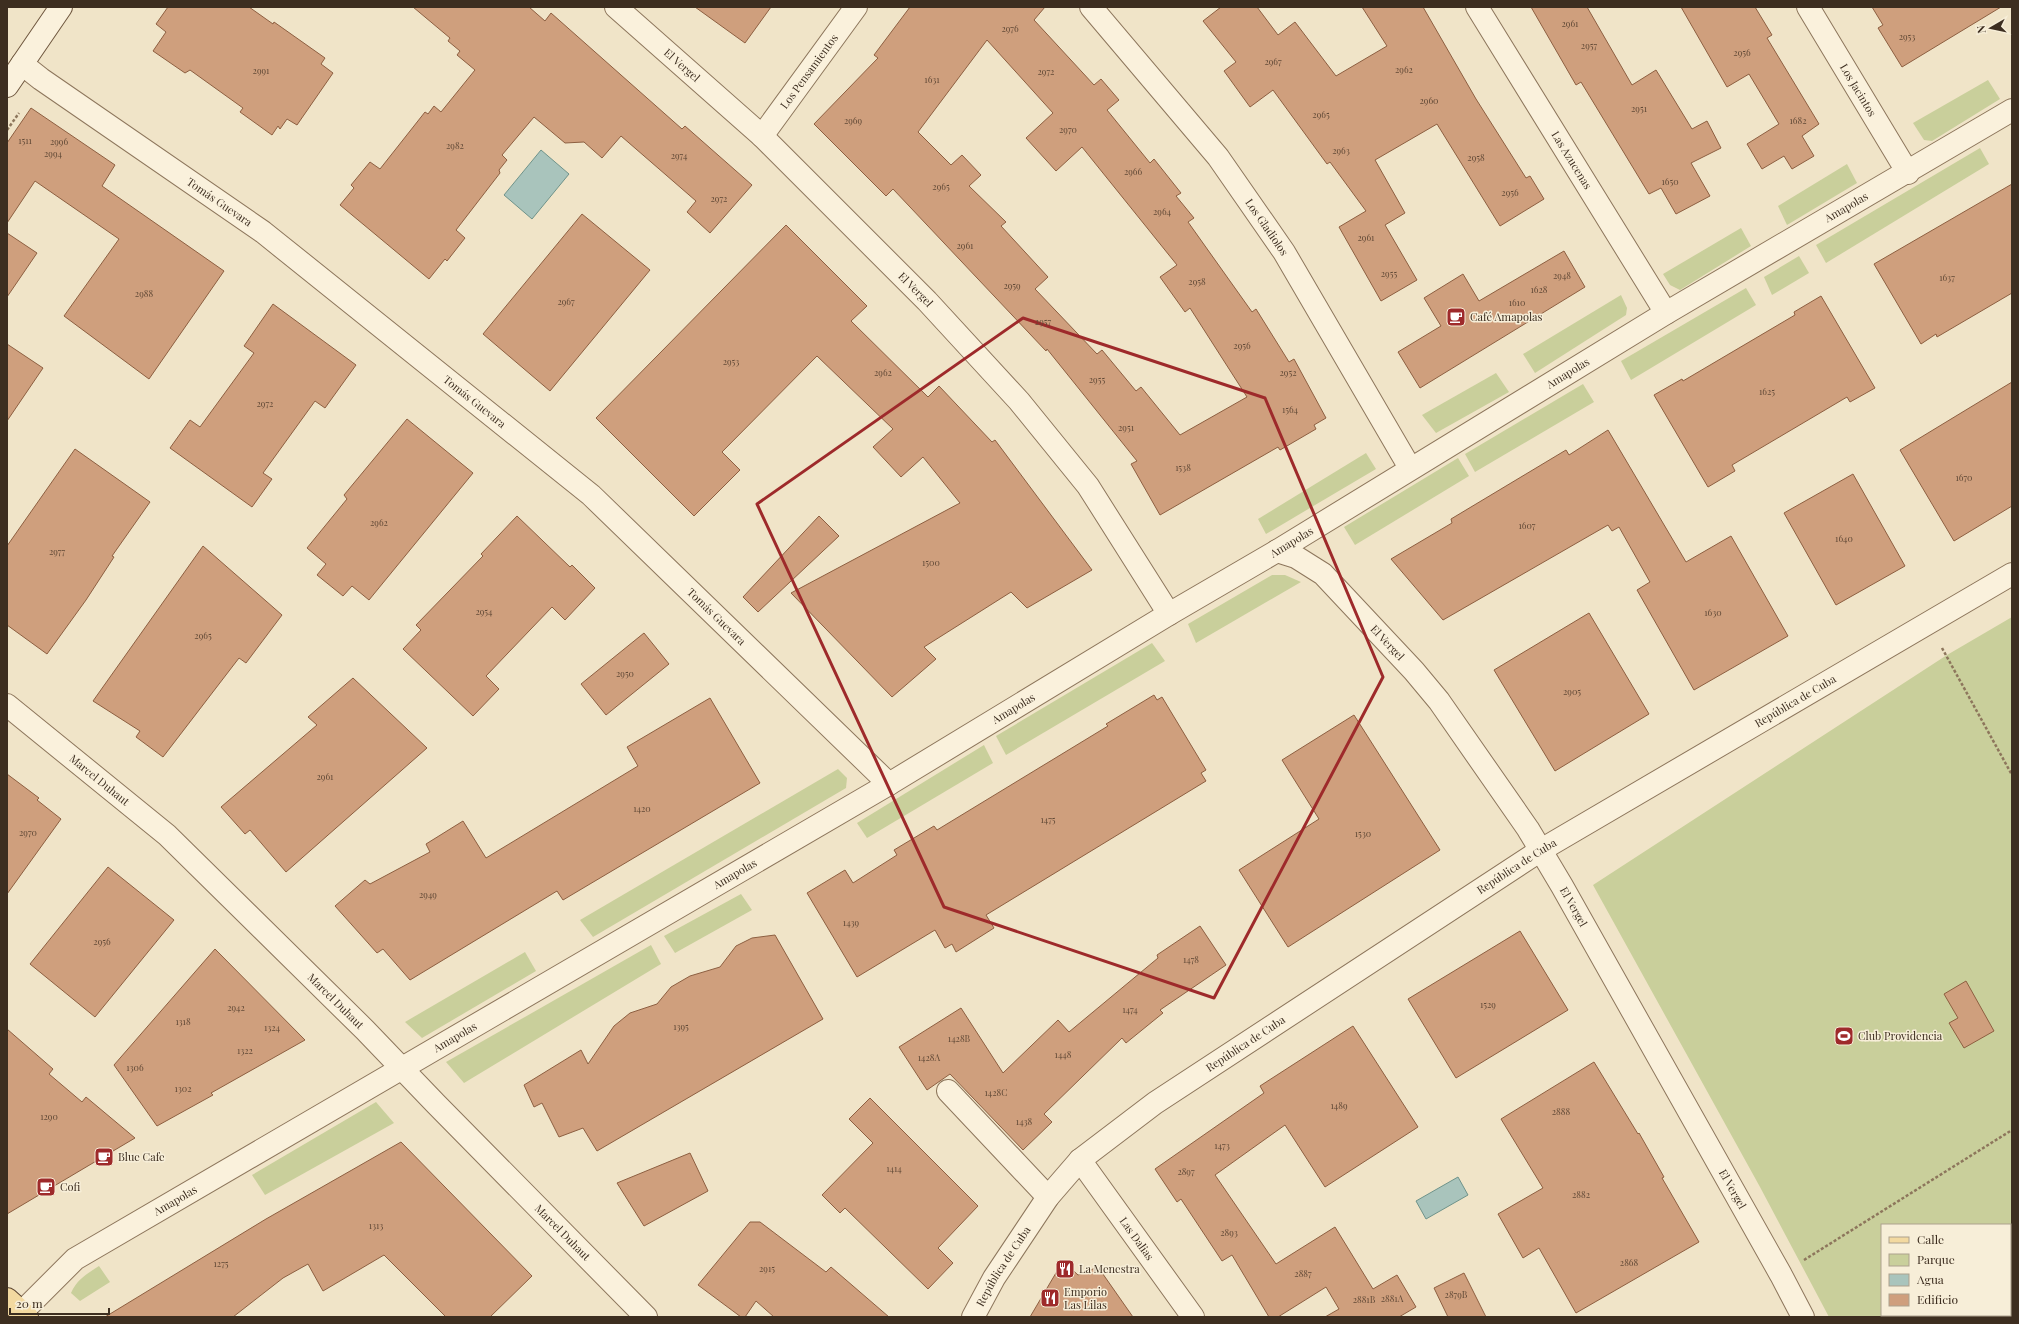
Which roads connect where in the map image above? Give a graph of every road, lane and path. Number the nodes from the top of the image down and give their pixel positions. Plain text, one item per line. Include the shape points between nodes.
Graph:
1 (61, 7) edge
2 (616, 7) edge
3 (856, 7) edge
4 (1091, 7) edge
5 (1477, 7) edge
6 (1808, 7) edge
7 (22, 64) junction
8 (7, 86) edge
9 (2012, 110) edge
10 (762, 136) junction
11 (1908, 173) junction
12 (1666, 313) junction
13 (1410, 468) junction
14 (1278, 551) junction
15 (2012, 574) edge
16 (1169, 614) junction
17 (1947, 655) dead end
18 (7, 705) edge
19 (2012, 775) edge
20 (889, 784) junction
21 (1541, 850) junction
22 (402, 1069) junction
23 (948, 1091) dead end
24 (2012, 1130) edge
25 (1080, 1160) junction
26 (1048, 1197) junction
27 (1800, 1263) dead end
28 (19, 1309) edge
29 (646, 1317) edge
30 (973, 1317) edge
31 (1193, 1317) edge
32 (1803, 1317) edge

1 - 7 street
2 - 10 street, El Vergel
3 - 10 street, Los Pensamientos
4 - 13 street, Los Gladiolos via 1218,157 1284,252
5 - 12 street, Las Azucenas
6 - 11 street, Los Jacintos
7 - 8 street
7 - 20 street, Tomás Guevara via 263,232 590,495
9 - 11 street, Amapolas
10 - 16 street, El Vergel via 926,301 1019,402 1088,486
11 - 12 street, Amapolas
12 - 13 street, Amapolas
13 - 14 street, Amapolas
14 - 16 street, Amapolas
14 - 21 street, El Vergel via 1296,557 1323,574 1414,671 1443,707
15 - 21 street, República de Cuba
16 - 20 street, Amapolas
17 - 19 path
18 - 22 street, Marcel Duhaut via 166,835
20 - 22 street, Amapolas
21 - 25 street, República de Cuba via 1154,1103
21 - 32 street, El Vergel via 1770,1254
22 - 28 street, Amapolas via 75,1259
22 - 29 street, Marcel Duhaut
23 - 26 street
24 - 27 path
25 - 26 street, República de Cuba
25 - 31 street, Las Dalias
26 - 30 street, República de Cuba via 994,1278

